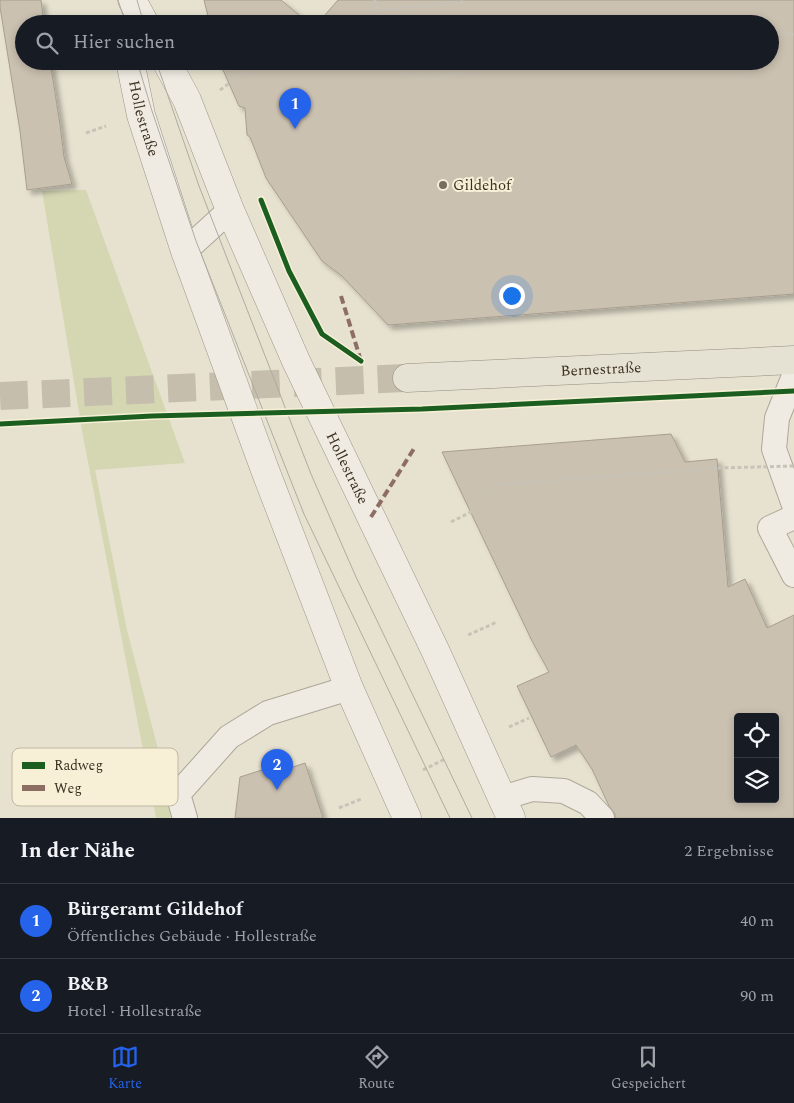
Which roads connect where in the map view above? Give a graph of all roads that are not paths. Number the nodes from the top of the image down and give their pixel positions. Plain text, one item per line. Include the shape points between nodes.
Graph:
1 (118, 0) edge
2 (132, 0) edge
3 (120, 15) edge
4 (140, 15) edge
5 (132, 70) edge
6 (171, 70) edge
7 (230, 210) junction
8 (185, 250) junction
9 (794, 360) edge
10 (794, 376) edge
11 (407, 378) tunnel mouth
12 (794, 504) edge
13 (794, 517) edge
14 (794, 575) edge
15 (349, 688) junction
16 (506, 808) edge
17 (185, 818) edge
18 (407, 818) edge
19 (602, 818) edge

1 - 3 main road
2 - 4 main road
5 - 8 main road, Hollestraße via 141,115
6 - 7 main road, Hollestraße via 187,100
7 - 8 lane
7 - 16 main road, Hollestraße via 296,361 431,641
8 - 15 main road, Hollestraße
9 - 11 main road, Bernestraße
10 - 12 lane via 777,418 774,449
13 - 14 lane via 770,528
15 - 17 lane via 268,713 229,737 178,794
15 - 18 main road, Hollestraße
16 - 19 lane via 532,789 564,791 588,803

